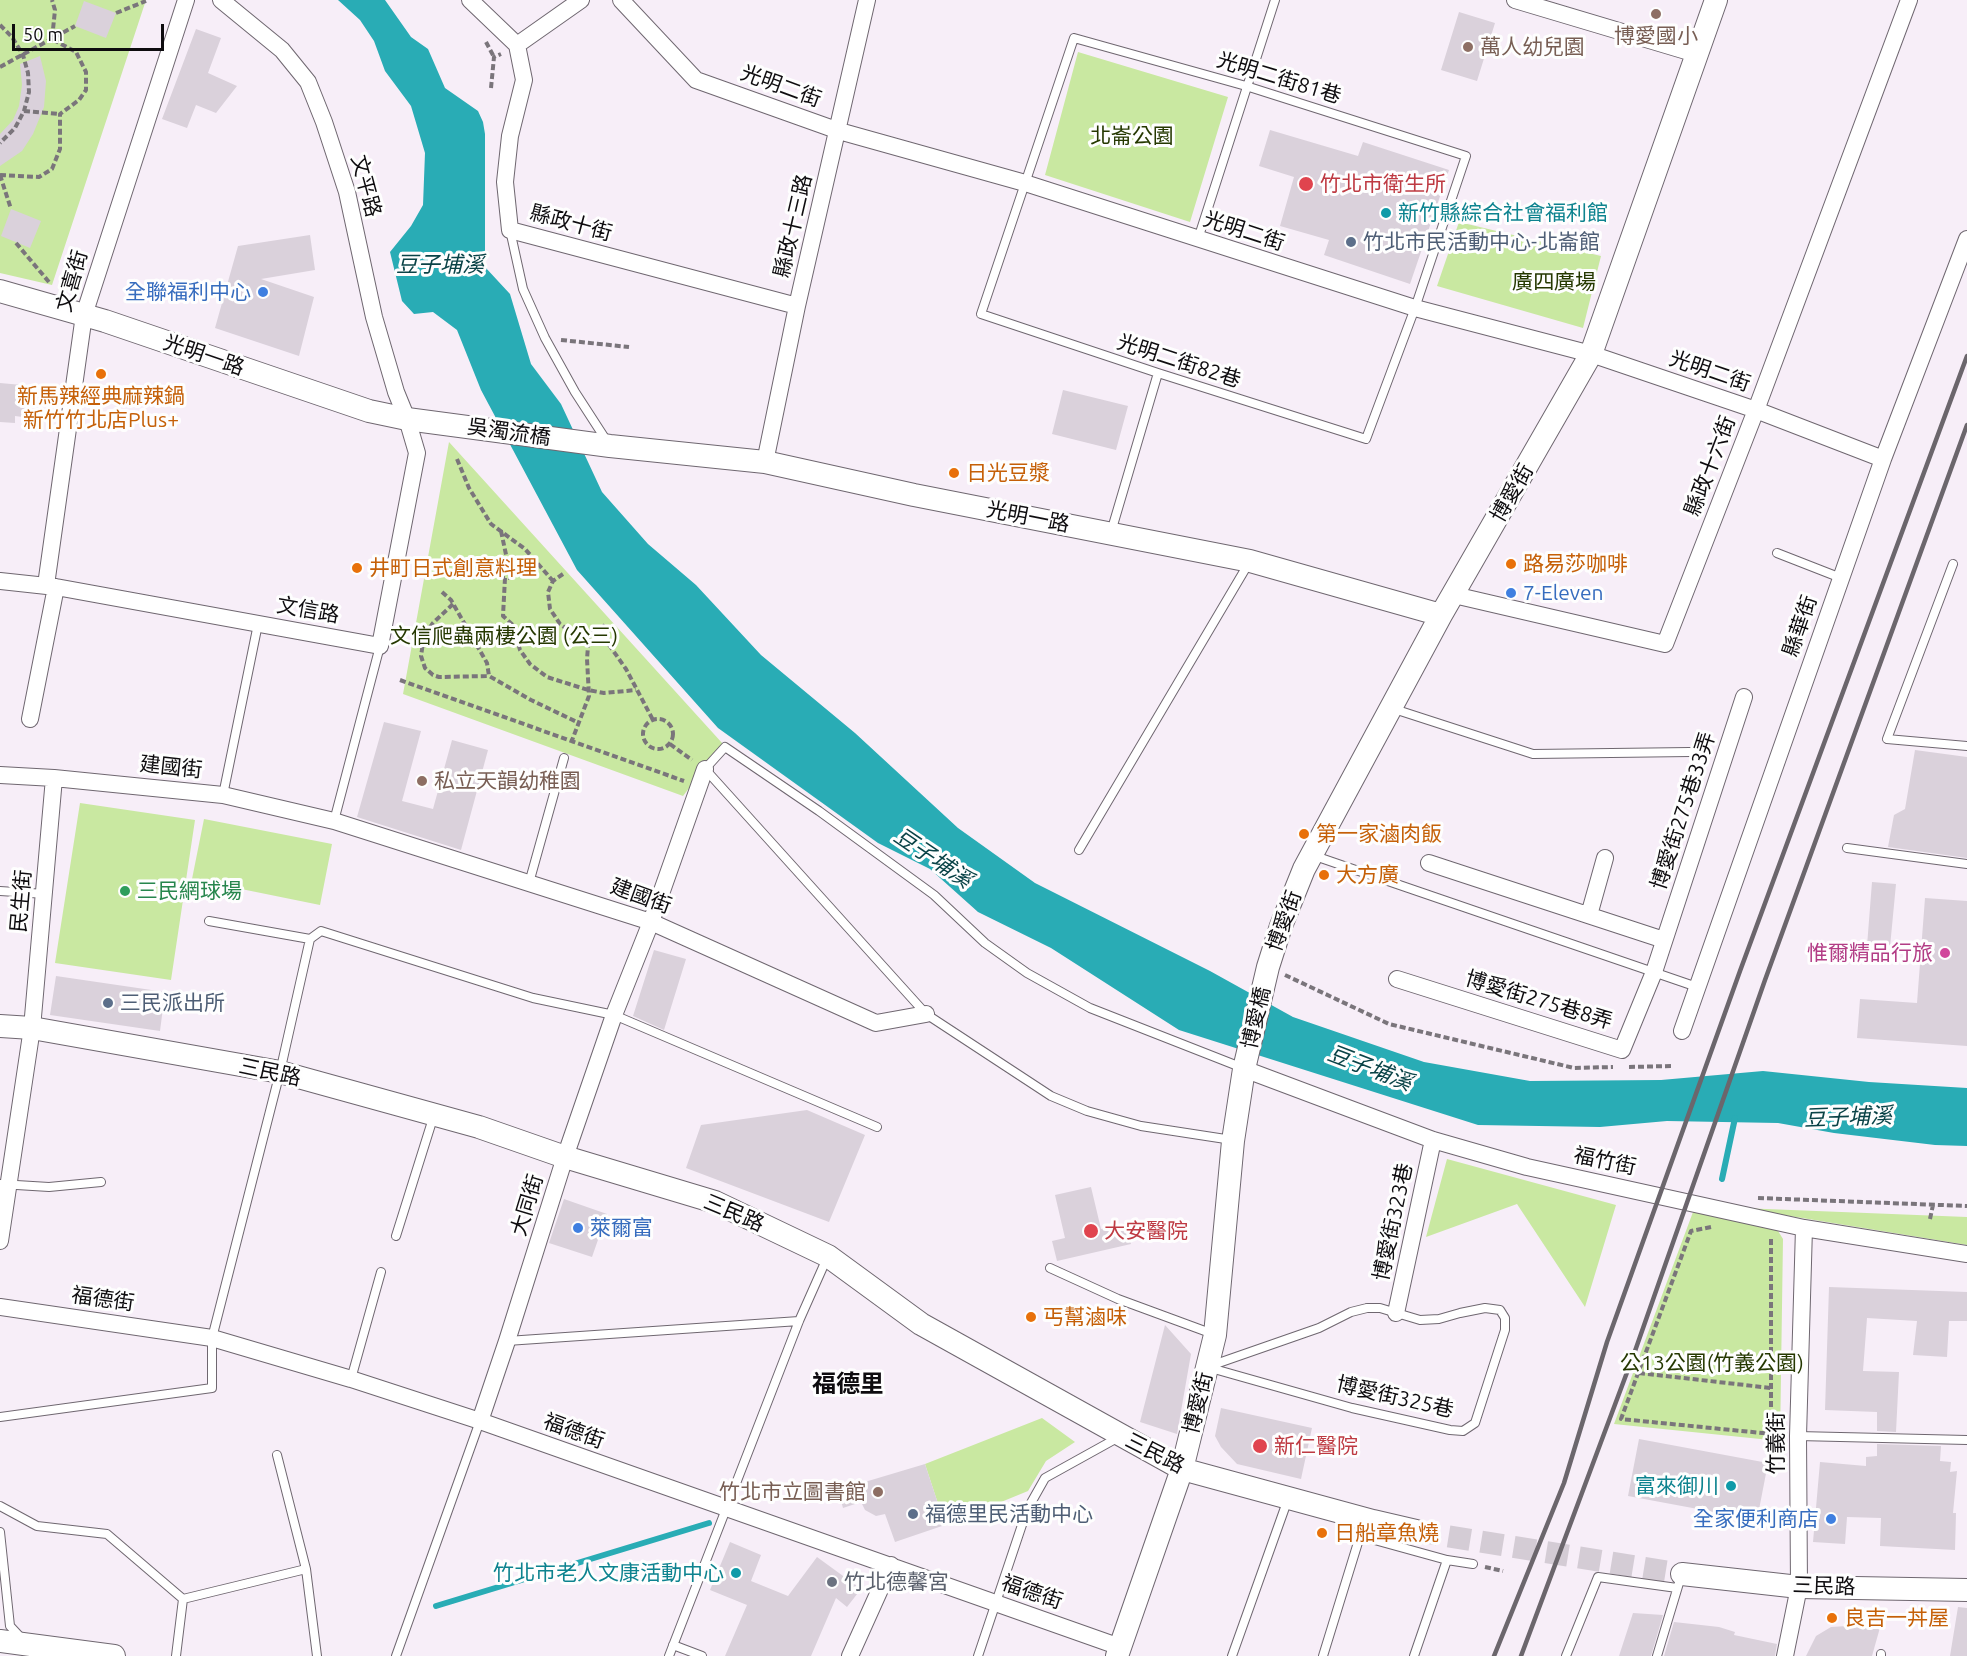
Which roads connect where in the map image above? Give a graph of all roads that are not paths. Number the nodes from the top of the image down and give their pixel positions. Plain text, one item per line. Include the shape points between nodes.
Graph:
1 (186, 0) edge
2 (221, 0) edge
3 (470, 0) edge
4 (581, 0) edge
5 (621, 0) edge
6 (867, 0) edge
7 (1275, 0) edge
8 (1515, 0) edge
9 (1716, 0) edge
10 (1909, 0) edge
11 (517, 45) junction
12 (1696, 54) junction
13 (1246, 86) junction
14 (838, 131) junction
15 (1025, 183) junction
16 (510, 230) junction
17 (1967, 239) edge
18 (1198, 240) junction
19 (0, 291) edge
20 (797, 306) junction
21 (1415, 308) junction
22 (84, 315) junction
23 (1591, 354) junction
24 (1158, 374) junction
25 (1756, 410) junction
26 (407, 419) junction
27 (610, 446) junction
28 (1883, 459) junction
29 (765, 462) junction
30 (1111, 533) junction
31 (1777, 553) dead end
32 (1250, 561) junction
33 (1953, 564) dead end
34 (1841, 578) junction
35 (0, 581) edge
36 (51, 586) junction
37 (1454, 595) junction
38 (1441, 615) junction
39 (258, 624) junction
40 (380, 646) junction
41 (1744, 697) dead end
42 (1391, 708) junction
43 (30, 719) dead end
44 (1967, 746) edge
45 (1690, 752) dead end
46 (564, 758) road end
47 (705, 769) junction
48 (0, 775) edge
49 (54, 778) junction
50 (223, 795) junction
51 (334, 821) junction
52 (1847, 848) dead end
53 (1079, 850) dead end
54 (1312, 855) junction
55 (1605, 858) dead end
56 (1429, 863) dead end
57 (1967, 864) edge
58 (529, 883) junction
59 (0, 891) edge
60 (45, 894) junction
61 (1589, 915) junction
62 (209, 921) dead end
63 (651, 922) junction
64 (310, 939) junction
65 (1664, 940) junction
66 (1268, 967) joint
67 (1654, 972) junction
68 (1397, 979) dead end
69 (1697, 987) junction
70 (926, 1014) junction
71 (614, 1015) junction
72 (0, 1026) edge
73 (32, 1028) junction
74 (1682, 1030) dead end
75 (1244, 1069) junction
76 (280, 1072) junction
77 (434, 1114) junction
78 (877, 1127) dead end
79 (1433, 1140) junction
80 (1233, 1141) junction
81 (566, 1157) junction
82 (101, 1182) dead end
83 (4, 1184) edge
84 (1804, 1228) junction
85 (396, 1236) dead end
86 (0, 1240) edge
87 (1967, 1254) edge
88 (828, 1256) junction
89 (1050, 1268) dead end
90 (381, 1272) dead end
91 (0, 1307) edge
92 (1396, 1313) junction
93 (799, 1322) junction
94 (1215, 1335) junction
95 (212, 1338) junction
96 (507, 1341) junction
97 (1207, 1367) junction
98 (351, 1380) junction
99 (0, 1417) edge
100 (480, 1421) junction
101 (1121, 1436) junction
102 (1798, 1436) junction
103 (1967, 1440) edge
104 (277, 1455) dead end
105 (1182, 1469) junction
106 (1289, 1498) junction
107 (0, 1506) edge
108 (727, 1509) junction
109 (1366, 1529) junction
110 (1416, 1531) tunnel mouth
111 (0, 1532) edge
112 (1447, 1560) junction
113 (1473, 1564) dead end
114 (891, 1565) junction
115 (306, 1569) junction
116 (1680, 1581) junction
117 (1799, 1587) junction
118 (1967, 1590) edge
119 (183, 1599) junction
120 (995, 1603) junction
121 (0, 1641) edge
122 (673, 1645) junction
123 (28, 1651) edge
124 (1118, 1651) edge
125 (114, 1656) edge
126 (176, 1656) edge
127 (317, 1656) edge
128 (396, 1656) edge
129 (669, 1656) edge
130 (702, 1656) edge
131 (850, 1656) edge
132 (978, 1656) edge
133 (1232, 1656) edge
134 (1323, 1656) edge
135 (1414, 1656) edge
136 (1566, 1656) edge
137 (1657, 1656) edge
138 (1785, 1656) edge

1 - 22 street, 文喜街
2 - 26 street, 文平路 via 282,50 308,82 347,192 374,317
3 - 11 street
4 - 11 street
5 - 14 street, 光明二街 via 696,80
6 - 14 street, 縣政十三路
7 - 13 lane
8 - 12 street
9 - 12 street, 博愛街
10 - 25 street, 縣政十六街
11 - 16 street, 縣政十街 via 524,80 510,136 505,182
12 - 23 street, 博愛街
13 - 15 lane, 光明二街81巷 via 1074,38
13 - 18 lane
13 - 21 lane, 光明二街81巷 via 1466,156
14 - 15 street, 光明二街
14 - 20 street, 縣政十三路
15 - 18 street, 光明二街
15 - 24 lane, 光明二街82巷 via 981,314
16 - 20 street, 縣政十街
16 - 27 lane via 523,289 545,338
17 - 28 street, 縣華街
18 - 21 street, 光明二街
19 - 22 street, 光明一路
20 - 29 street, 縣政十三路
21 - 23 street, 光明二街
21 - 24 lane, 光明二街82巷 via 1366,439
22 - 26 street, 光明一路 via 369,411
22 - 36 street, 文喜街
23 - 25 street, 光明二街
23 - 37 street, 博愛街
24 - 30 lane
25 - 28 street, 光明二街
25 - 37 street, 縣政十六街 via 1665,644
26 - 27 street, 吳濁流橋
26 - 40 street via 417,453
27 - 29 street, 光明一路
28 - 34 street, 縣華街
29 - 30 street, 光明一路
30 - 32 street, 光明一路
31 - 34 lane
32 - 38 street, 光明一路
32 - 53 lane
33 - 44 lane via 1887,739
34 - 69 street, 縣華街
35 - 36 street, 文信路
36 - 39 street, 文信路
36 - 43 street, 文喜街
37 - 38 street, 博愛街
38 - 42 street, 博愛街
39 - 40 street, 文信路
39 - 50 lane
40 - 51 lane
41 - 65 street, 博愛街275巷33弄
42 - 45 lane via 1533,754
42 - 54 street, 博愛街
46 - 58 lane
47 - 63 street, 大同街
47 - 70 lane
47 - 75 lane via 725,747 934,895 985,943 1027,973 1090,1008
48 - 49 street, 建國街
49 - 50 street, 建國街
49 - 60 street, 民生街
50 - 51 street, 建國街
51 - 58 street, 建國街
52 - 57 lane
54 - 66 street, 博愛街
54 - 67 lane
55 - 61 street
56 - 61 street
58 - 63 street, 建國街
59 - 60 lane
60 - 73 street, 民生街
61 - 65 street
62 - 64 lane
63 - 70 street, 建國街 via 876,1023
63 - 71 street, 大同街
64 - 71 lane via 321,931 533,998
64 - 76 lane
65 - 67 street, 博愛街275巷33弄
66 - 75 street, 博愛橋
67 - 68 street, 博愛街275巷8弄 via 1622,1050
67 - 69 lane
69 - 74 street, 縣華街
70 - 80 lane via 1051,1096 1087,1111 1141,1126
71 - 78 lane
71 - 81 street, 大同街
72 - 73 street, 三民路
73 - 76 street, 三民路
73 - 83 street, 民生街
75 - 79 street, 福竹街
75 - 80 street, 博愛街
76 - 77 street, 三民路
76 - 95 lane
77 - 81 street, 三民路
77 - 85 lane
79 - 84 street, 福竹街 via 1527,1167
79 - 92 street, 博愛街323巷
80 - 94 street, 博愛街
81 - 88 street, 三民路 via 715,1202
81 - 96 street, 大同街
82 - 83 lane via 49,1187
83 - 86 street, 民生街
84 - 87 street, 福竹街
84 - 102 street, 竹義街
88 - 93 lane
88 - 101 street, 三民路 via 921,1324
89 - 94 lane via 1118,1299
90 - 98 lane
91 - 95 street, 福德街
92 - 97 lane, 博愛街325巷 via 1373,1308 1351,1312 1319,1328
92 - 97 lane, 博愛街325巷 via 1420,1320 1439,1319 1485,1308 1500,1310 1505,1318 1505,1329 1475,1423 1463,1431 1362,1410
93 - 96 lane
93 - 108 lane
94 - 97 street, 博愛街
95 - 98 street, 福德街
95 - 99 lane via 212,1388
96 - 100 street, 大同街
97 - 105 street, 博愛街
98 - 100 street, 福德街
100 - 108 street, 福德街
100 - 128 lane, 大同街
101 - 105 street, 三民路
101 - 120 lane via 1045,1478 1027,1510
102 - 103 lane
102 - 117 street, 竹義街
104 - 115 lane
105 - 106 street, 三民路
105 - 124 street, 博愛街
106 - 109 street, 三民路
106 - 133 lane
107 - 119 lane via 37,1526 107,1534
108 - 114 street, 福德街
108 - 122 lane
109 - 110 street, 三民路
109 - 112 lane
109 - 134 lane
111 - 123 lane via 10,1626
112 - 113 lane
112 - 135 lane
114 - 120 street, 福德街
114 - 131 street
115 - 119 lane
115 - 127 lane
116 - 117 street, 三民路
116 - 136 lane via 1598,1577
116 - 137 lane
117 - 118 street, 三民路
117 - 138 street, 竹義街
119 - 126 lane
120 - 124 street, 福德街
120 - 132 lane
121 - 123 street
122 - 129 lane
122 - 130 lane
123 - 125 street

